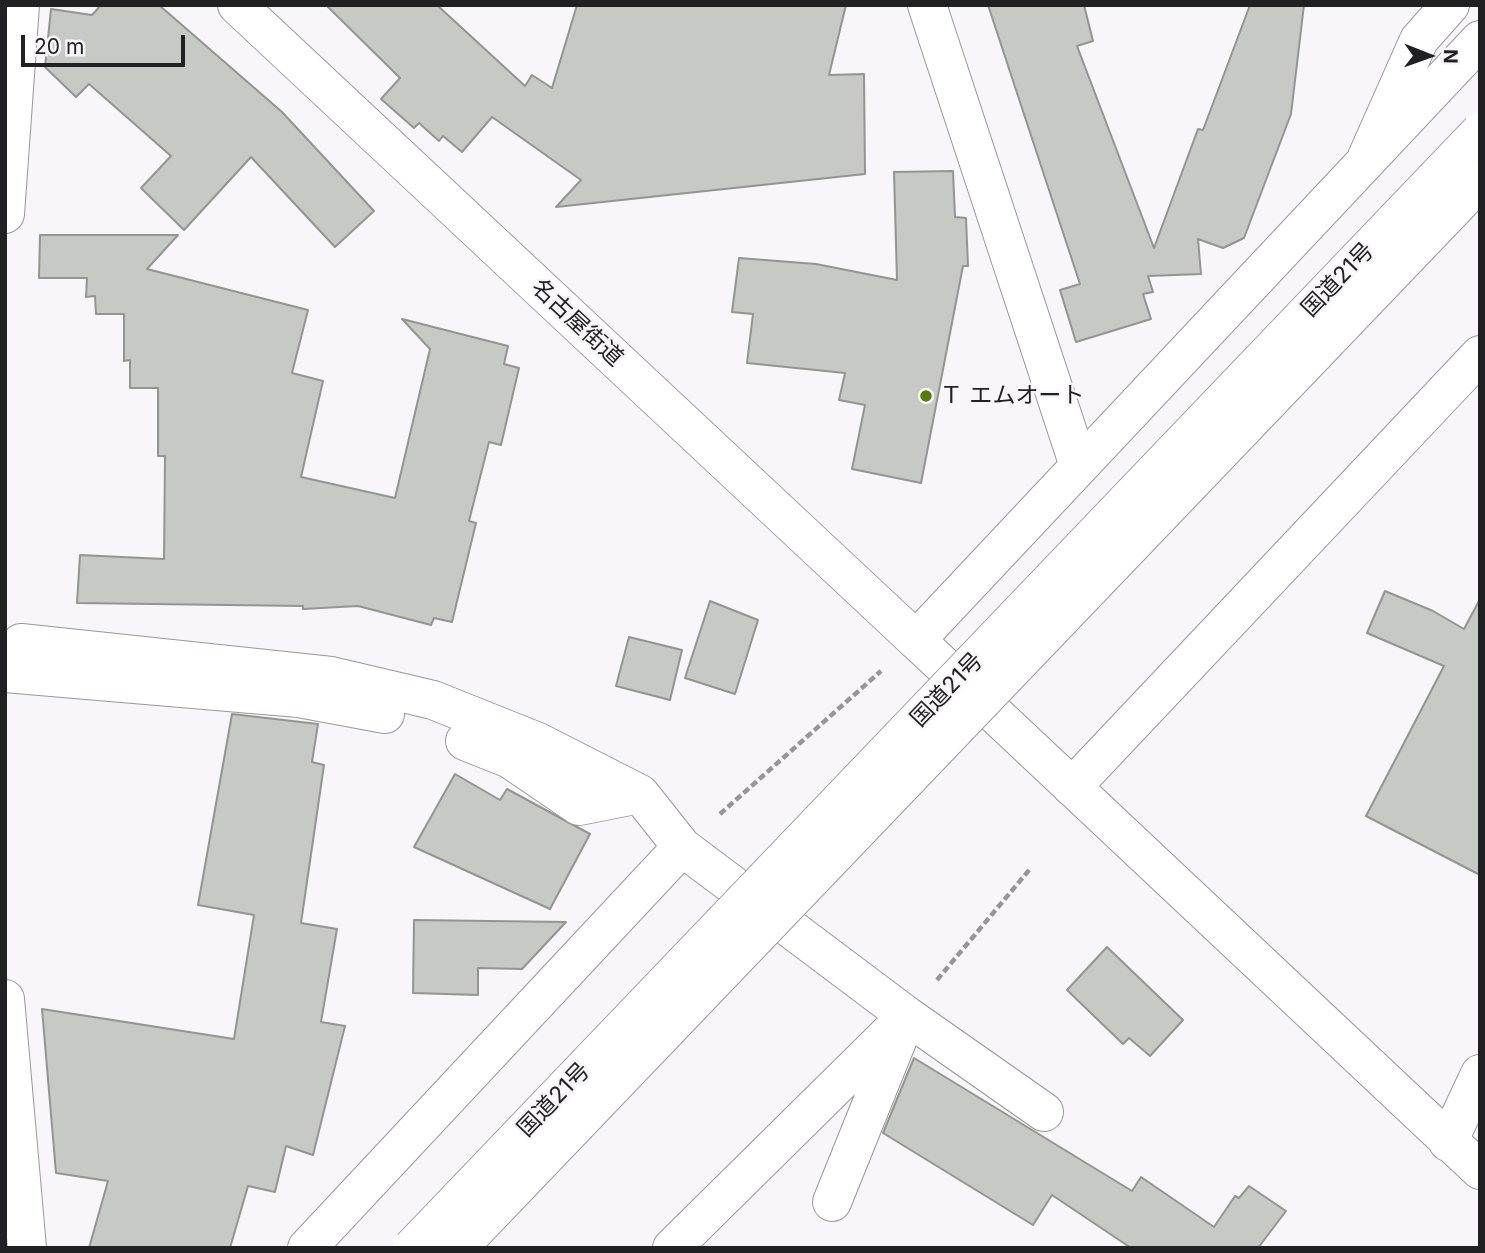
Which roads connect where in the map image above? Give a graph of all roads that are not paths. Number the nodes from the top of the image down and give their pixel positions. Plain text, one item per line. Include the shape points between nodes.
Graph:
1 (20, 5) edge
2 (237, 5) edge
3 (927, 5) edge
4 (1450, 5) edge
5 (1480, 40) edge
6 (1480, 132) edge
7 (1366, 159) junction
8 (1480, 181) edge
9 (5, 214) edge
10 (1480, 355) edge
11 (1079, 466) junction
12 (916, 640) junction
13 (13, 658) edge
14 (1072, 788) junction
15 (682, 847) junction
16 (5, 999) edge
17 (907, 1016) junction
18 (1480, 1074) edge
19 (1044, 1112) dead end
20 (1448, 1142) junction
21 (1480, 1170) edge
22 (832, 1202) dead end
23 (27, 1248) edge
24 (307, 1248) edge
25 (412, 1248) edge
26 (458, 1248) edge
27 (673, 1248) edge

1 - 9 main road
2 - 12 main road, 名古屋街道
3 - 11 main road
4 - 7 main road via 1419,40
5 - 7 main road
6 - 25 main road, 国道21号, bridge
7 - 11 main road
8 - 26 main road, 国道21号, bridge
10 - 14 main road
11 - 12 main road
12 - 14 main road, 名古屋街道
13 - 15 main road via 331,676 433,700 538,742 640,794
14 - 20 main road, 名古屋街道
15 - 17 main road
15 - 24 main road
16 - 23 main road
17 - 19 main road
17 - 22 main road
17 - 27 main road
18 - 20 main road
20 - 21 main road, 名古屋街道

